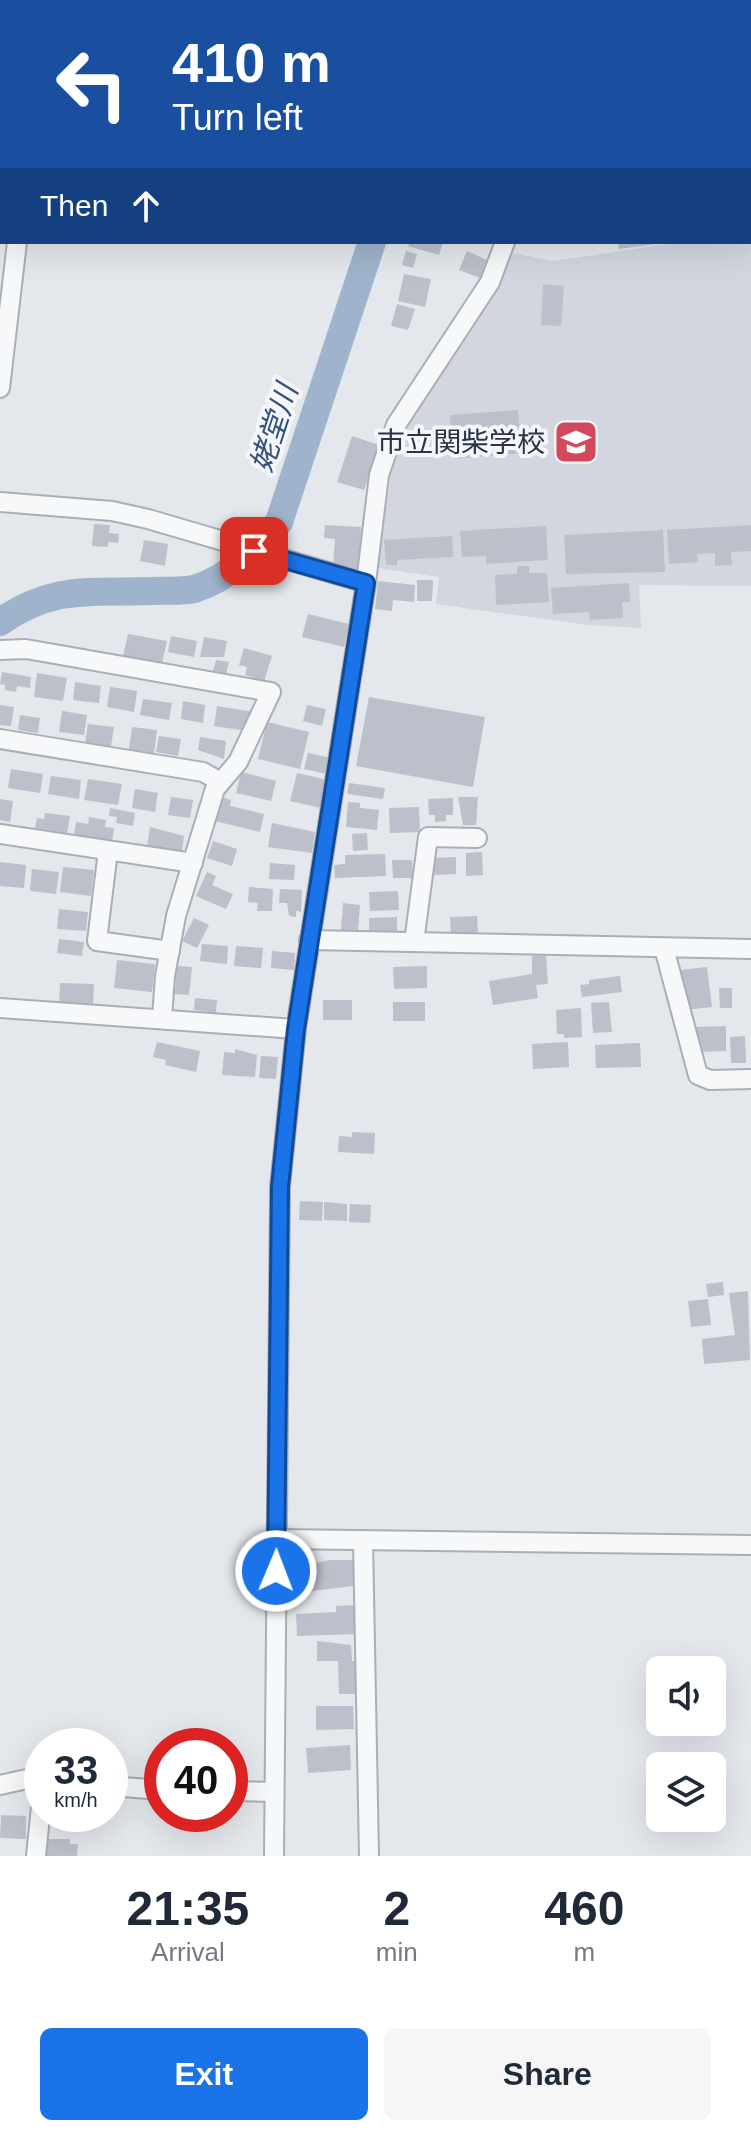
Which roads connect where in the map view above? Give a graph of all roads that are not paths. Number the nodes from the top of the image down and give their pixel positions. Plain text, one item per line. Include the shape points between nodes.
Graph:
1 (17, 244) edge
2 (504, 244) edge
3 (0, 388) edge
4 (0, 502) edge
5 (366, 583) junction
6 (0, 650) edge
7 (0, 739) edge
8 (219, 781) junction
9 (0, 834) edge
10 (477, 838) dead end
11 (108, 851) junction
12 (193, 863) junction
13 (309, 940) junction
14 (414, 942) junction
15 (664, 948) junction
16 (751, 949) edge
17 (170, 951) junction
18 (0, 1008) edge
19 (162, 1018) junction
20 (296, 1029) junction
21 (751, 1079) edge
22 (277, 1539) junction
23 (363, 1540) junction
24 (751, 1545) edge
25 (24, 1780) edge
26 (0, 1785) edge
27 (248, 1791) edge
28 (274, 1792) junction
29 (38, 1832) edge
30 (36, 1856) edge
31 (274, 1856) edge
32 (369, 1856) edge

1 - 3 street
2 - 5 street via 490,282 414,393 389,441 374,501
4 - 5 street via 112,511
5 - 13 street
6 - 8 street via 26,649 267,689 270,697 254,733 238,762
7 - 8 street via 203,772
8 - 12 street
9 - 11 street
10 - 14 street via 428,837
11 - 12 street
11 - 17 street via 97,941
12 - 17 street
13 - 14 street
13 - 20 street
14 - 15 street
15 - 16 street
15 - 21 street via 698,1075 710,1080
17 - 19 street
18 - 19 street
19 - 20 street
20 - 22 street via 280,1187
22 - 23 street
22 - 28 street
23 - 24 street
23 - 32 street
25 - 26 street
27 - 28 street
28 - 31 street
29 - 30 street

